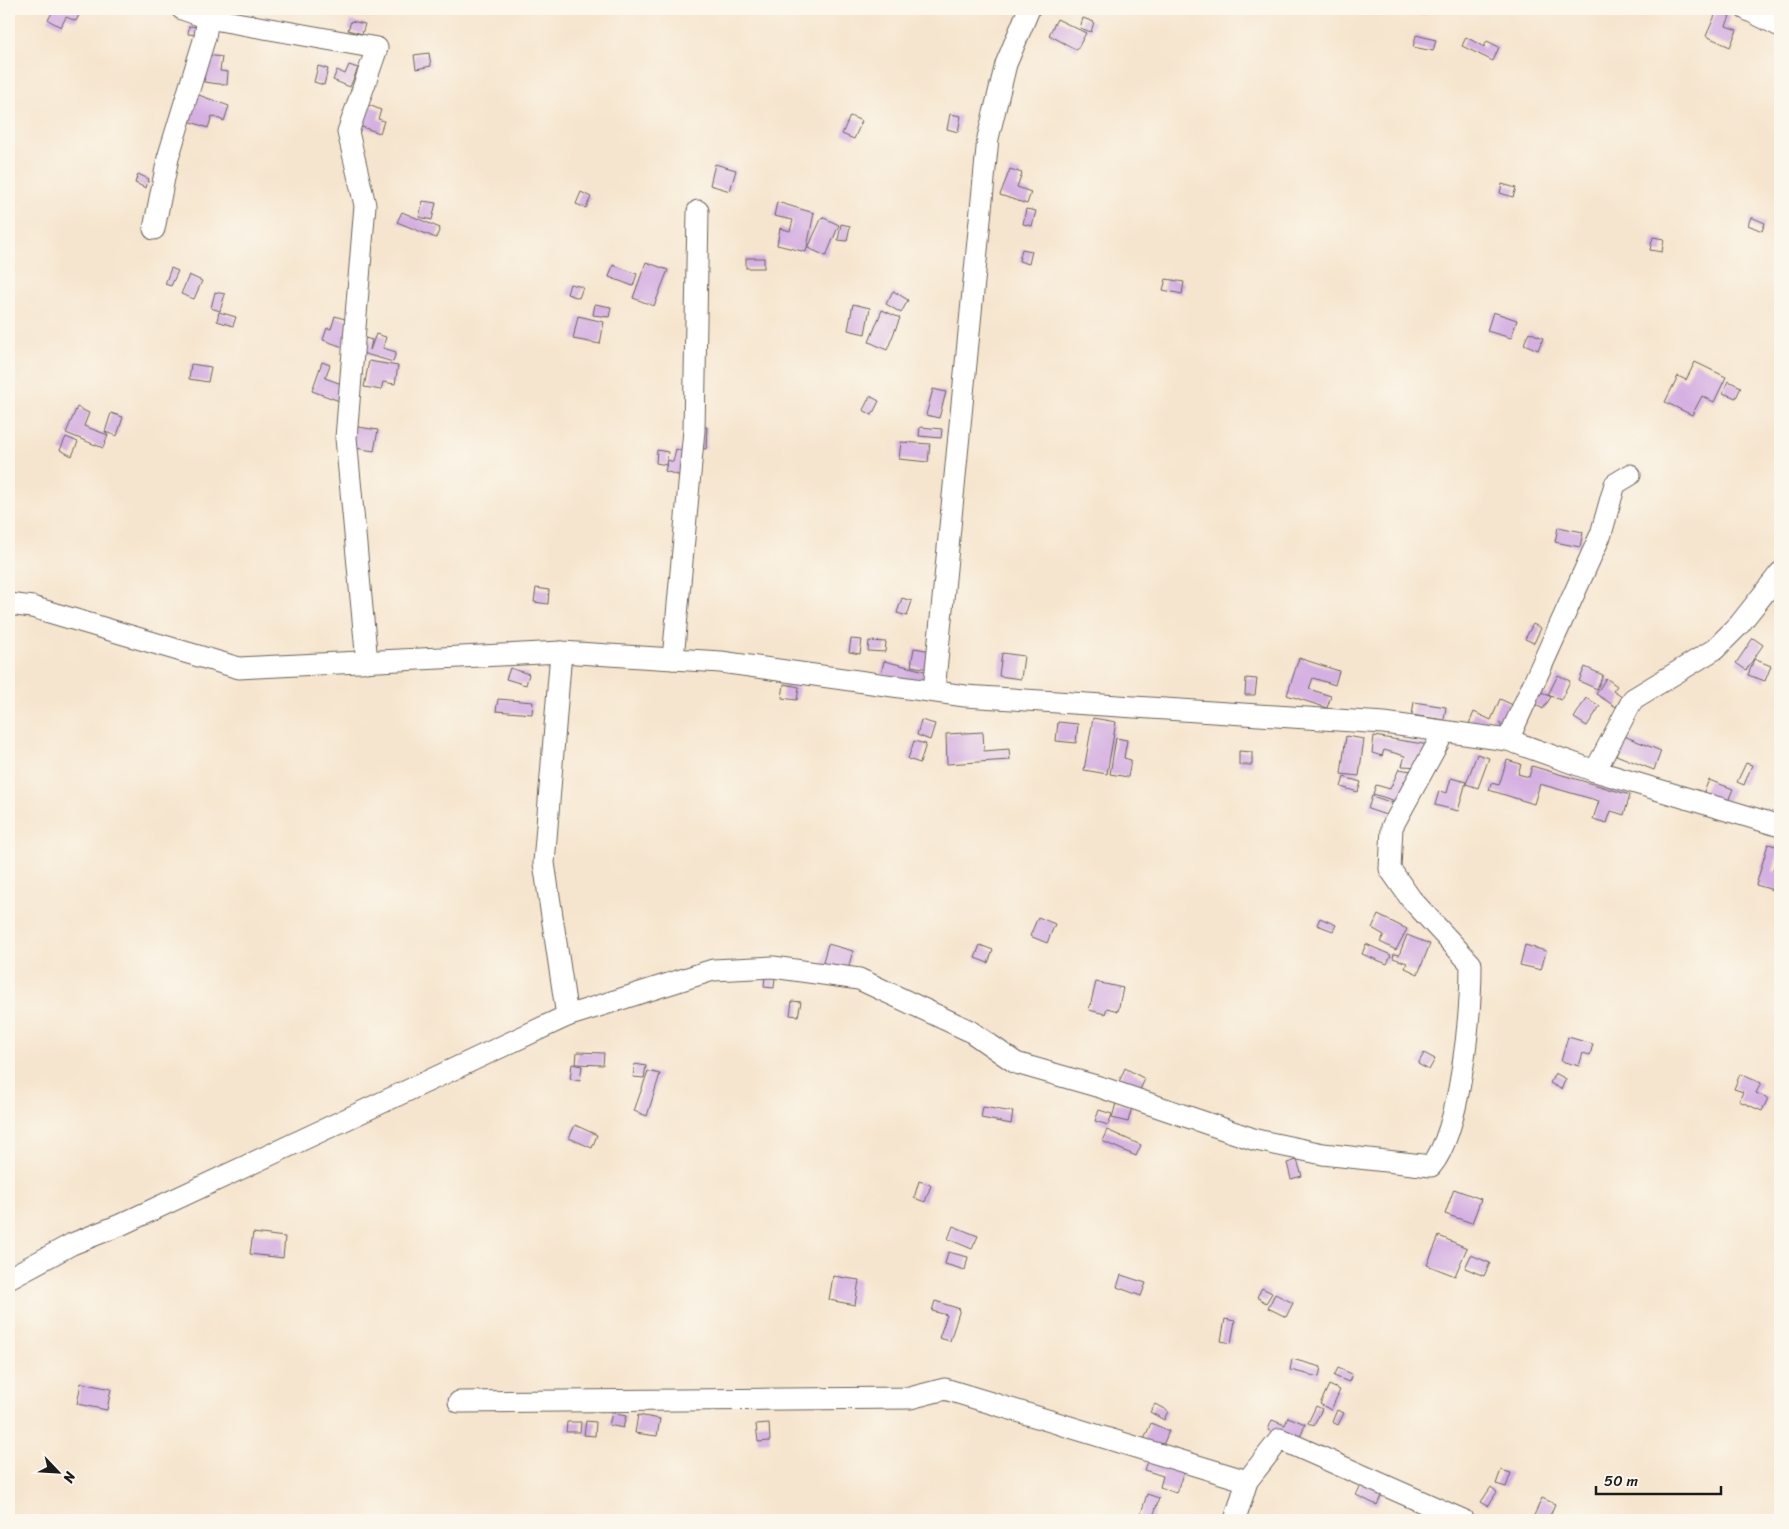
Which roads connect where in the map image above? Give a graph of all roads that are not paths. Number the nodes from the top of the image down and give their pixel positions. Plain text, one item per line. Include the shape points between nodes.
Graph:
1 (182, 9) edge
2 (1029, 9) edge
3 (1746, 9) edge
4 (208, 18) junction
5 (1780, 26) edge
6 (698, 211) dead end
7 (154, 228) dead end
8 (1630, 475) dead end
9 (1780, 573) edge
10 (9, 604) edge
11 (561, 652) junction
12 (673, 659) junction
13 (367, 662) junction
14 (934, 691) junction
15 (1444, 732) junction
16 (1508, 740) junction
17 (1596, 771) junction
18 (1780, 826) edge
19 (567, 1016) junction
20 (9, 1278) edge
21 (459, 1402) dead end
22 (1247, 1481) junction
23 (1235, 1520) edge
24 (1462, 1520) edge

1 - 4 street
2 - 14 street via 1006,64 988,138
3 - 5 street
4 - 7 street via 168,158
4 - 13 street via 376,48 348,132 365,206 346,438
6 - 12 street via 694,430
8 - 16 street via 1615,484 1601,534
9 - 17 street via 1739,625 1715,649 1633,699
10 - 13 street via 32,607 239,668
11 - 12 street
11 - 13 street
11 - 19 street via 544,863
12 - 14 street via 721,662
14 - 15 street via 1384,723
15 - 16 street
15 - 19 street via 1392,827 1390,869 1411,899 1471,964 1471,998 1457,1100 1440,1156 1431,1166 1323,1154 1256,1140 1103,1088 1016,1063 970,1031 859,979 773,967 713,970
16 - 17 street
17 - 18 street
19 - 20 street via 72,1244
21 - 22 street via 910,1398 944,1389
22 - 23 street
22 - 24 street via 1280,1439

